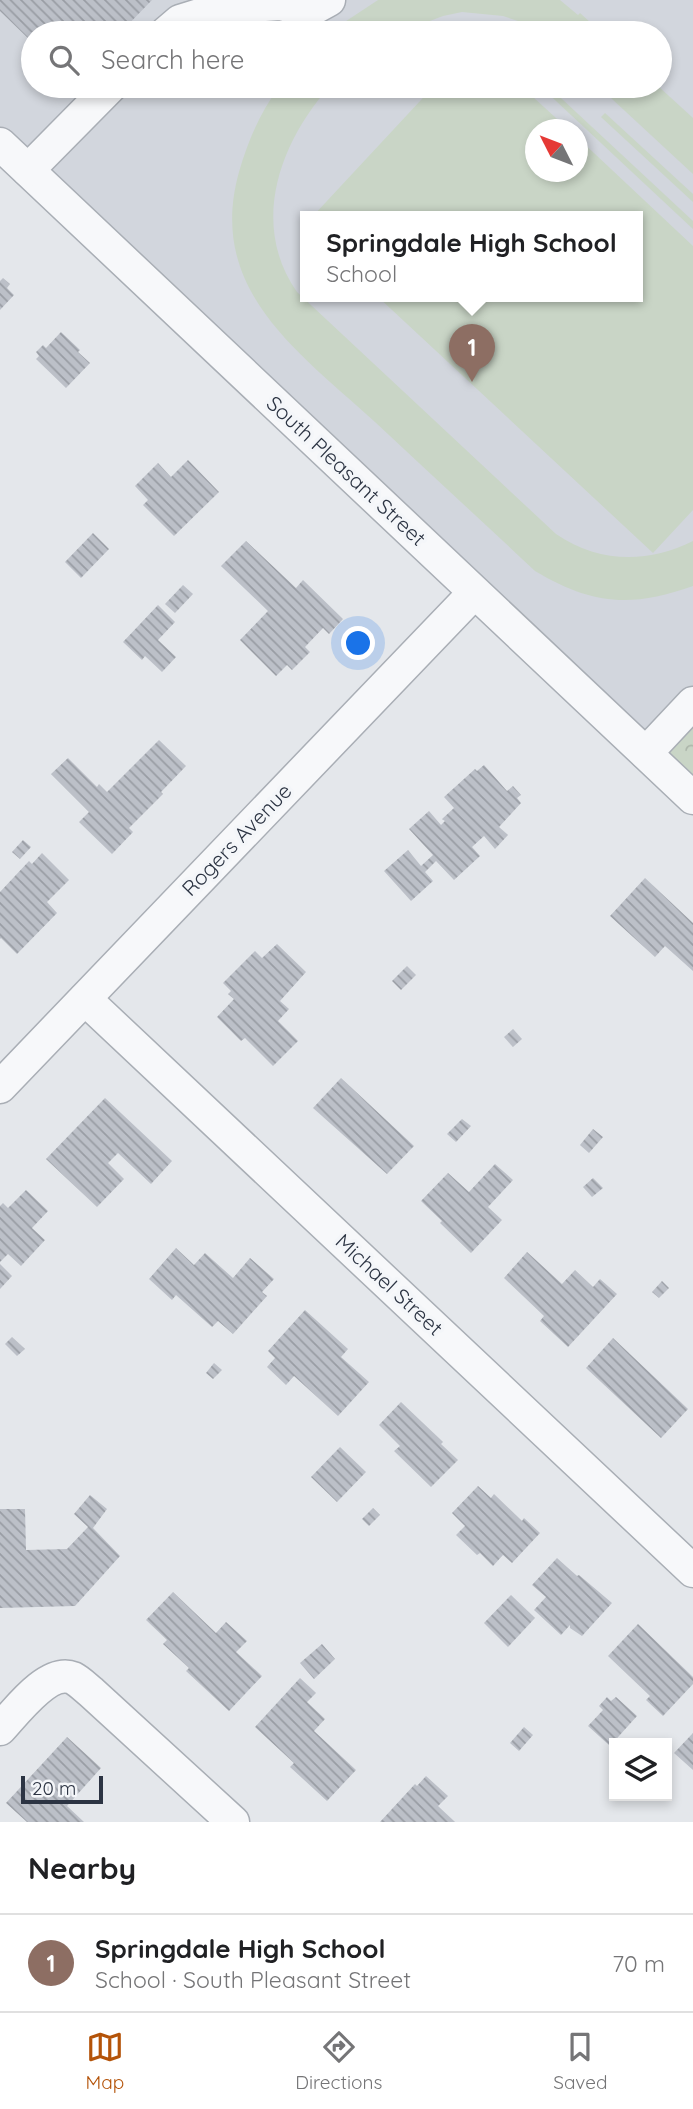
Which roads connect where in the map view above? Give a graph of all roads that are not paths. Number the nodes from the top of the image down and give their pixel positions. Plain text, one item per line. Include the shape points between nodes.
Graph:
1 (329, 0) edge
2 (180, 21) edge
3 (99, 98) edge
4 (0, 144) edge
5 (28, 170) junction
6 (474, 593) junction
7 (693, 703) edge
8 (646, 753) junction
9 (693, 798) edge
10 (85, 999) junction
11 (0, 1087) edge
12 (693, 1571) edge
13 (0, 1728) edge
14 (233, 1822) edge

1 - 2 street via 309,11 280,4 209,12
3 - 5 street
4 - 5 street, South Pleasant Street
5 - 6 street, South Pleasant Street
6 - 8 street, South Pleasant Street
6 - 10 street, Rogers Avenue
7 - 8 street
8 - 9 street, South Pleasant Street
10 - 11 street, Rogers Avenue
10 - 12 street, Michael Street
13 - 14 street via 42,1685 58,1677 73,1678

